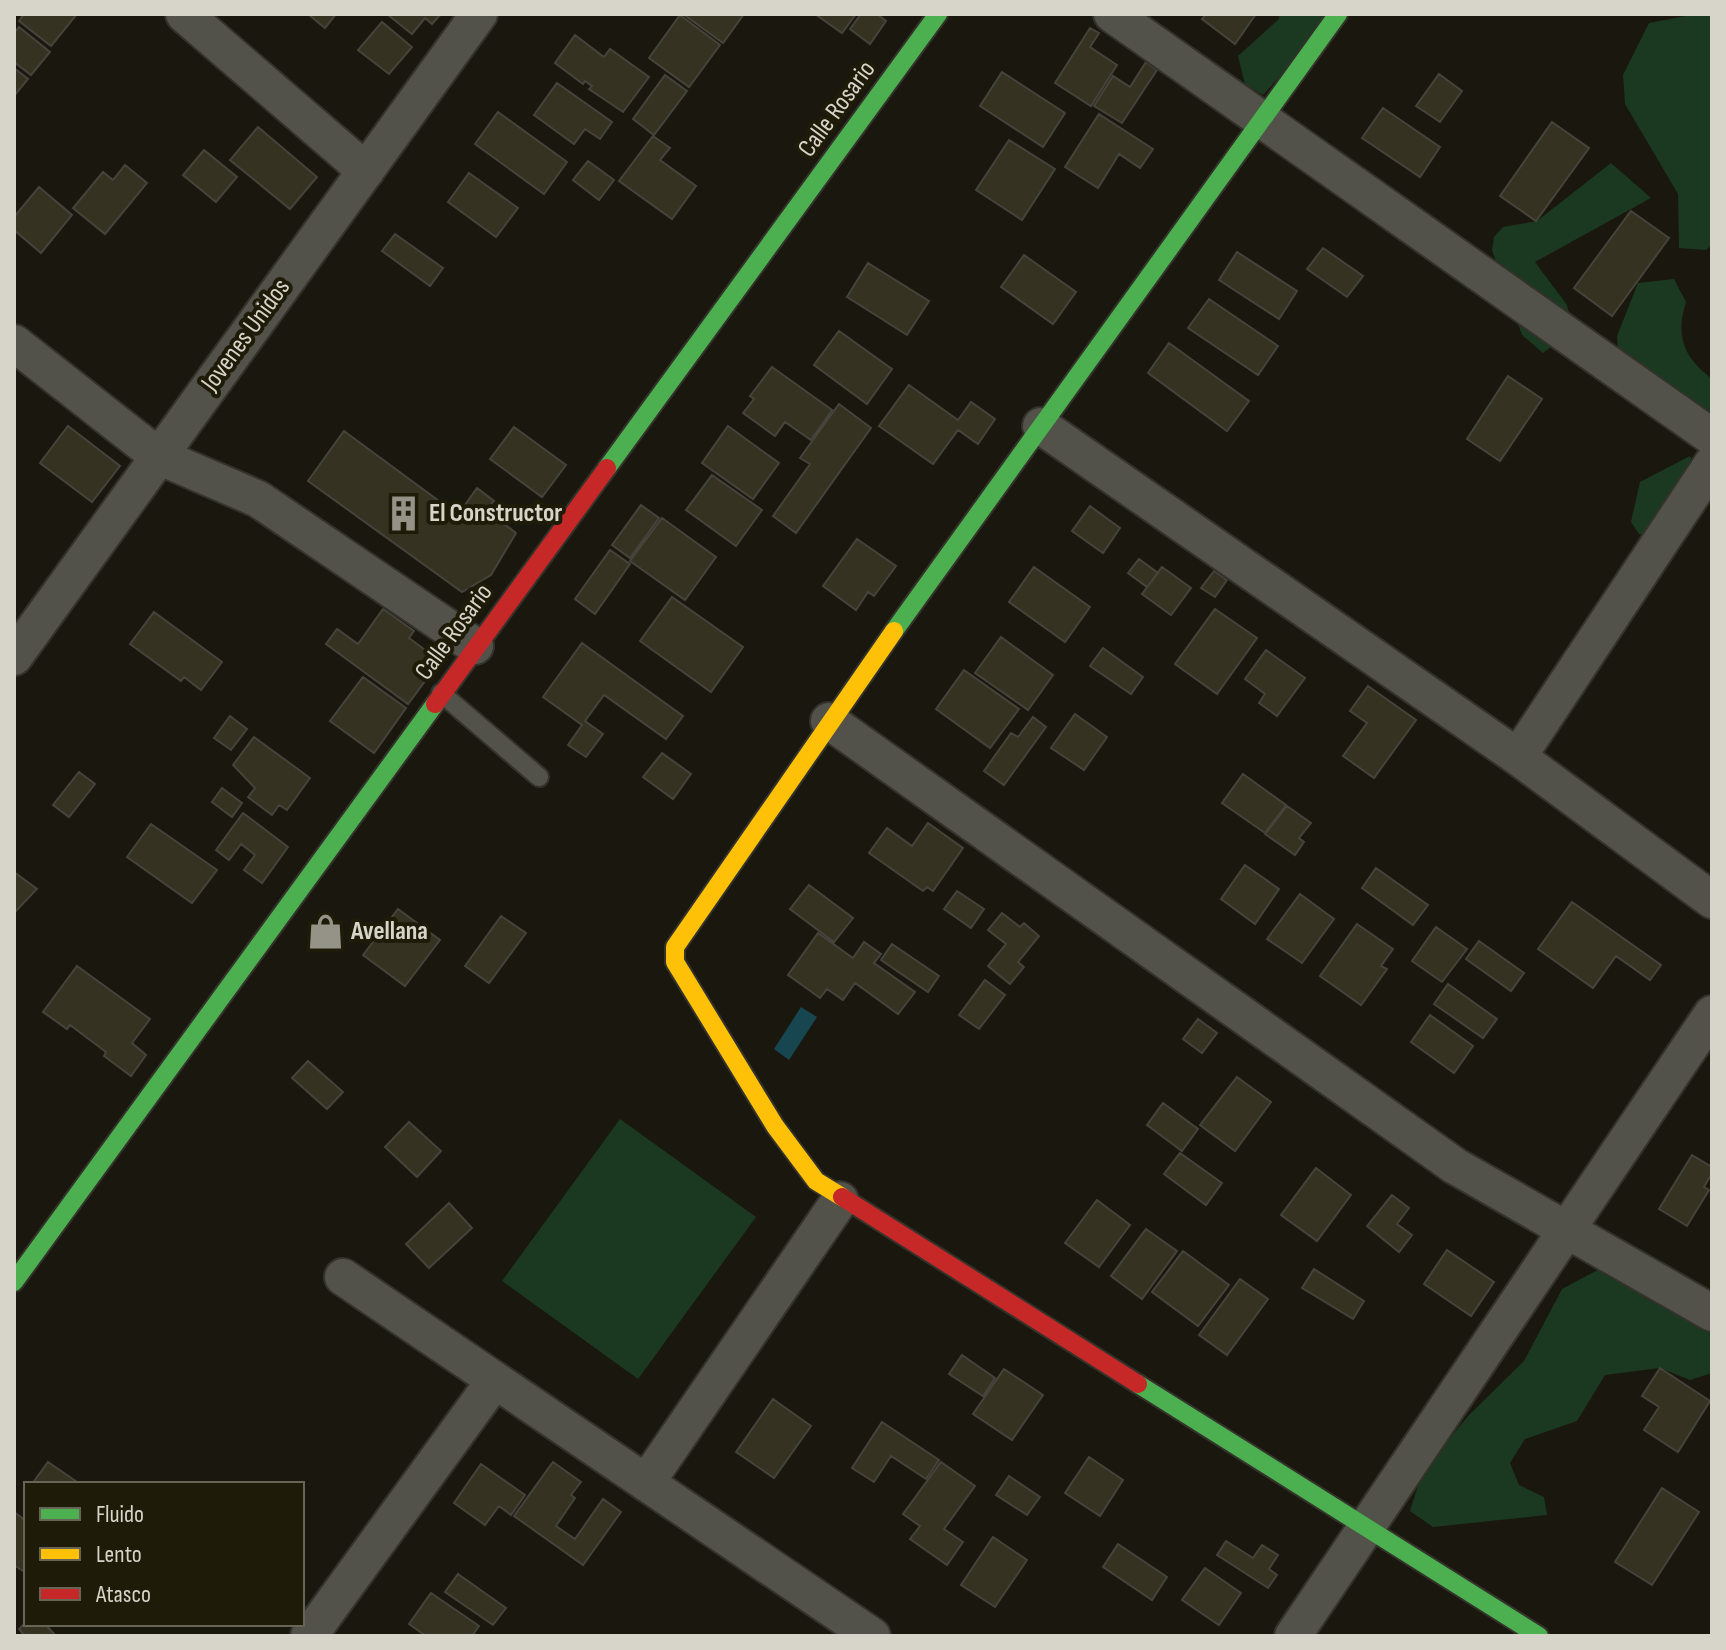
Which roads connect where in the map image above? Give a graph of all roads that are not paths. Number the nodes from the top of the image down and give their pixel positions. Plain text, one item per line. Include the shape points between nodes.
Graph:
1 (184, 14) edge
2 (479, 14) edge
3 (938, 14) edge
4 (1112, 14) edge
5 (1338, 14) edge
6 (1262, 120) junction
7 (366, 171) junction
8 (14, 343) edge
9 (1041, 426) junction
10 (1712, 437) edge
11 (158, 456) junction
12 (1712, 464) edge
13 (475, 646) junction
14 (14, 657) edge
15 (441, 693) junction
16 (829, 721) junction
17 (1518, 757) junction
18 (539, 777) dead end
19 (1712, 900) edge
20 (1712, 1014) edge
21 (840, 1200) junction
22 (1569, 1229) junction
23 (343, 1277) dead end
24 (14, 1282) edge
25 (1712, 1313) edge
26 (495, 1380) junction
27 (646, 1483) junction
28 (1366, 1528) junction
29 (309, 1636) edge
30 (872, 1636) edge
31 (1293, 1636) edge
32 (1539, 1636) edge

1 - 7 street
2 - 7 street, Jovenes Unidos
3 - 13 street, Calle Rosario
4 - 6 street
5 - 6 street
6 - 9 street
6 - 10 street
7 - 11 street, Jovenes Unidos
8 - 11 street
9 - 16 street
9 - 17 street
11 - 13 street via 258,499
11 - 14 street, Jovenes Unidos
12 - 17 street
13 - 15 street, Calle Rosario
15 - 18 lane
15 - 24 street, Calle Rosario
16 - 21 street via 682,932 675,962 775,1126 816,1181
16 - 22 street via 1455,1166
17 - 19 street
20 - 22 street
21 - 27 street
21 - 28 street
22 - 25 street
22 - 28 street
23 - 26 street
26 - 27 street
26 - 29 street
27 - 30 street
28 - 31 street
28 - 32 street

